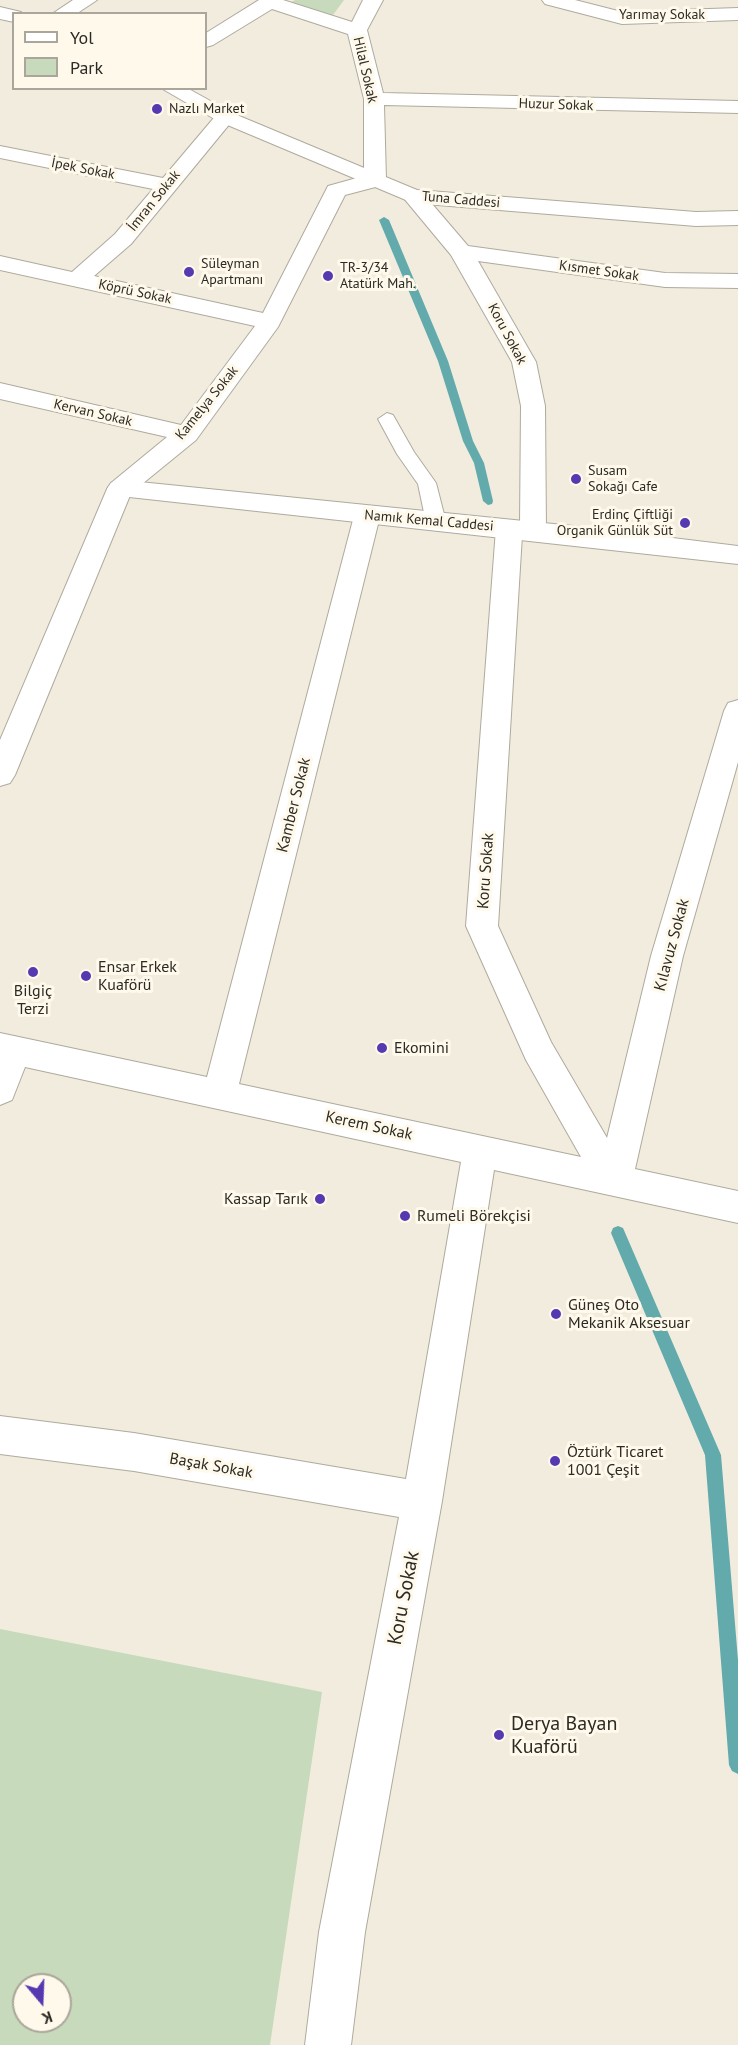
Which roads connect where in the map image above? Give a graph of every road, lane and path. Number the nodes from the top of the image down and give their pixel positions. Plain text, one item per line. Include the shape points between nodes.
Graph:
1 (87, 0) edge
2 (373, 0) edge
3 (552, 0) edge
4 (271, 1) edge
5 (65, 12) edge
6 (738, 14) edge
7 (357, 30) junction
8 (207, 41) edge
9 (175, 90) edge
10 (374, 99) junction
11 (738, 107) edge
12 (225, 117) junction
13 (0, 152) edge
14 (375, 180) junction
15 (166, 185) junction
16 (413, 196) junction
17 (738, 218) edge
18 (461, 252) junction
19 (0, 262) edge
20 (77, 279) junction
21 (737, 285) edge
22 (270, 322) junction
23 (0, 391) edge
24 (387, 419) dead end
25 (187, 434) junction
26 (120, 489) junction
27 (367, 516) junction
28 (436, 522) junction
29 (521, 530) junction
30 (738, 555) edge
31 (738, 711) edge
32 (0, 775) edge
33 (7, 1049) edge
34 (0, 1090) edge
35 (220, 1094) junction
36 (480, 1150) junction
37 (614, 1182) junction
38 (738, 1207) edge
39 (0, 1435) edge
40 (422, 1501) junction
41 (328, 2045) edge

1 - 5 street
2 - 7 street, Hilal Sokak
3 - 6 street, Yarımay Sokak via 622,18
4 - 7 street
4 - 8 street
7 - 10 street, Hilal Sokak
9 - 12 street, Tuna Caddesi
10 - 11 street, Huzur Sokak
10 - 14 street, Hilal Sokak
12 - 14 street, Tuna Caddesi
12 - 15 street, İmran Sokak
13 - 15 street, İpek Sokak
14 - 16 street, Tuna Caddesi
14 - 22 street, Kamelya Sokak via 336,191
15 - 20 street, İmran Sokak via 123,239
16 - 17 street, Tuna Caddesi via 696,219
16 - 18 street, Koru Sokak
18 - 21 street, Kısmet Sokak
18 - 29 street, Koru Sokak via 524,362 533,406
19 - 20 street, Köprü Sokak
20 - 22 street, Köprü Sokak
22 - 25 street, Kamelya Sokak
23 - 25 street, Kervan Sokak
24 - 28 lane via 427,483
25 - 26 street, Kamelya Sokak
26 - 27 street, Namık Kemal Caddesi
26 - 32 street, Kamelya Sokak
27 - 28 street, Namık Kemal Caddesi
27 - 35 street, Kamber Sokak
28 - 29 street, Namık Kemal Caddesi
29 - 30 street, Namık Kemal Caddesi
29 - 37 street, Koru Sokak via 482,926 538,1050
31 - 37 street, Kılavuz Sokak via 667,956
33 - 34 street
33 - 35 street, Kerem Sokak
35 - 36 street, Kerem Sokak
36 - 37 street, Kerem Sokak
36 - 40 street, Koru Sokak
37 - 38 street, Kerem Sokak
39 - 40 street, Başak Sokak via 134,1452
40 - 41 street, Koru Sokak via 342,1932

